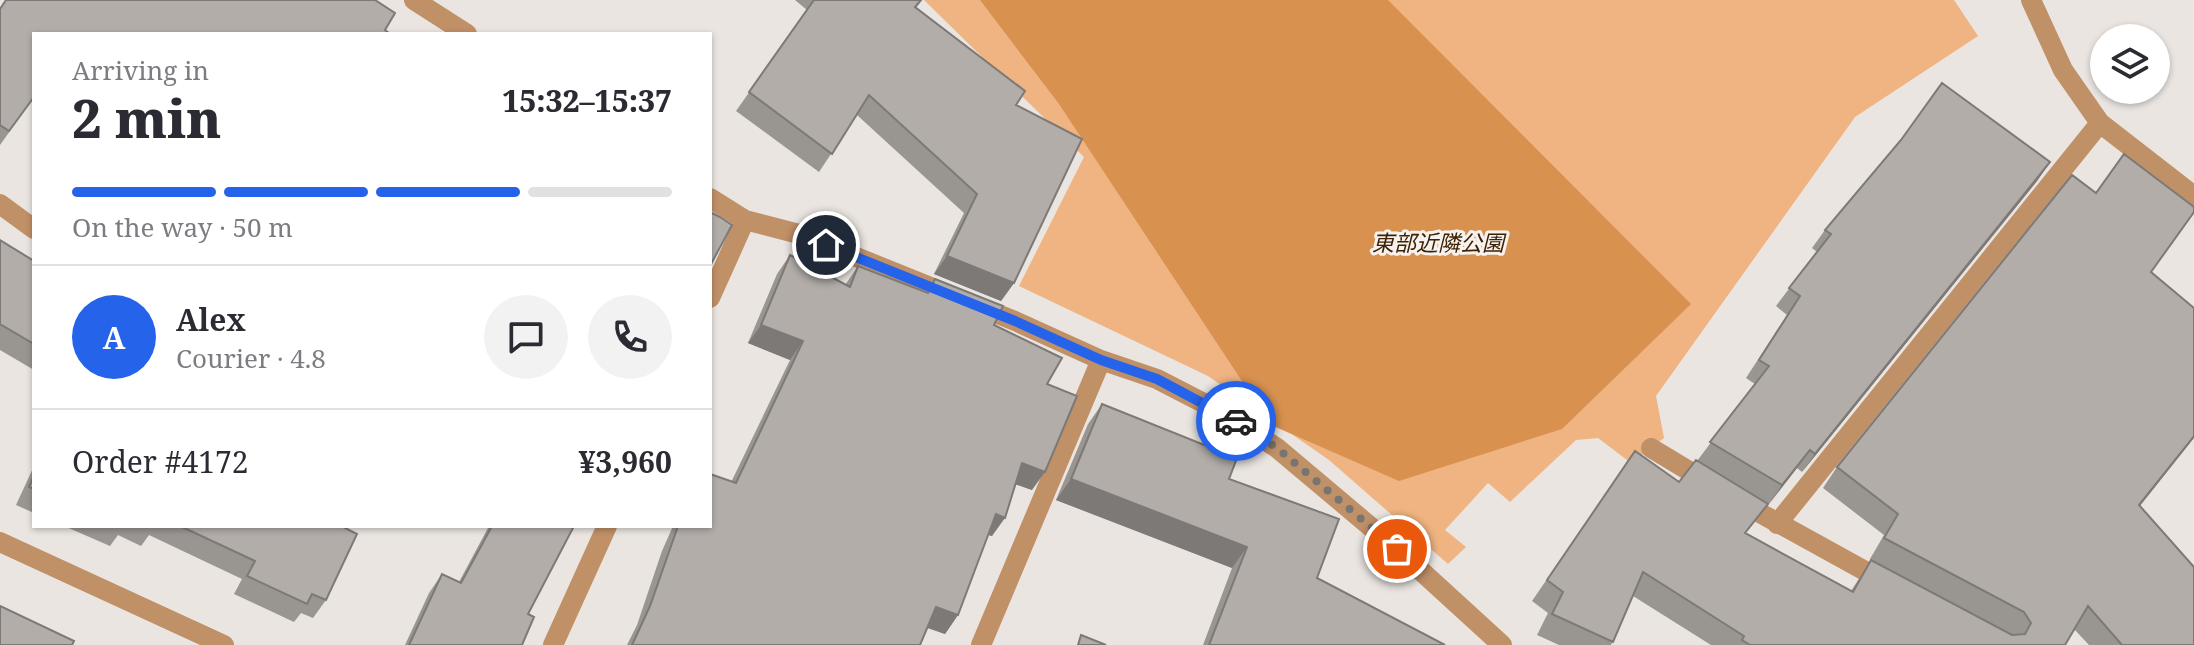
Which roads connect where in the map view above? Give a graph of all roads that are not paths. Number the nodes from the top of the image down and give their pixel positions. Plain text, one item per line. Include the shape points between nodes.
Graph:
1 (414, 0) edge
2 (2031, 0) edge
3 (464, 32) edge
4 (2100, 123) junction
5 (2194, 196) edge
6 (712, 199) edge
7 (0, 204) edge
8 (745, 220) junction
9 (32, 228) edge
10 (712, 294) edge
11 (1101, 360) junction
12 (1651, 448) dead end
13 (1777, 524) junction
14 (606, 528) edge
15 (0, 542) edge
16 (1910, 595) edge
17 (224, 645) edge
18 (553, 645) edge
19 (981, 645) edge
20 (1502, 645) edge

1 - 3 street
2 - 4 street via 2063,70
4 - 5 street
4 - 13 street
6 - 8 street
7 - 9 street
8 - 10 street
8 - 11 street via 799,234
11 - 19 street
11 - 20 street via 1157,379 1277,448
12 - 13 street
13 - 16 street
14 - 18 street
15 - 17 street

